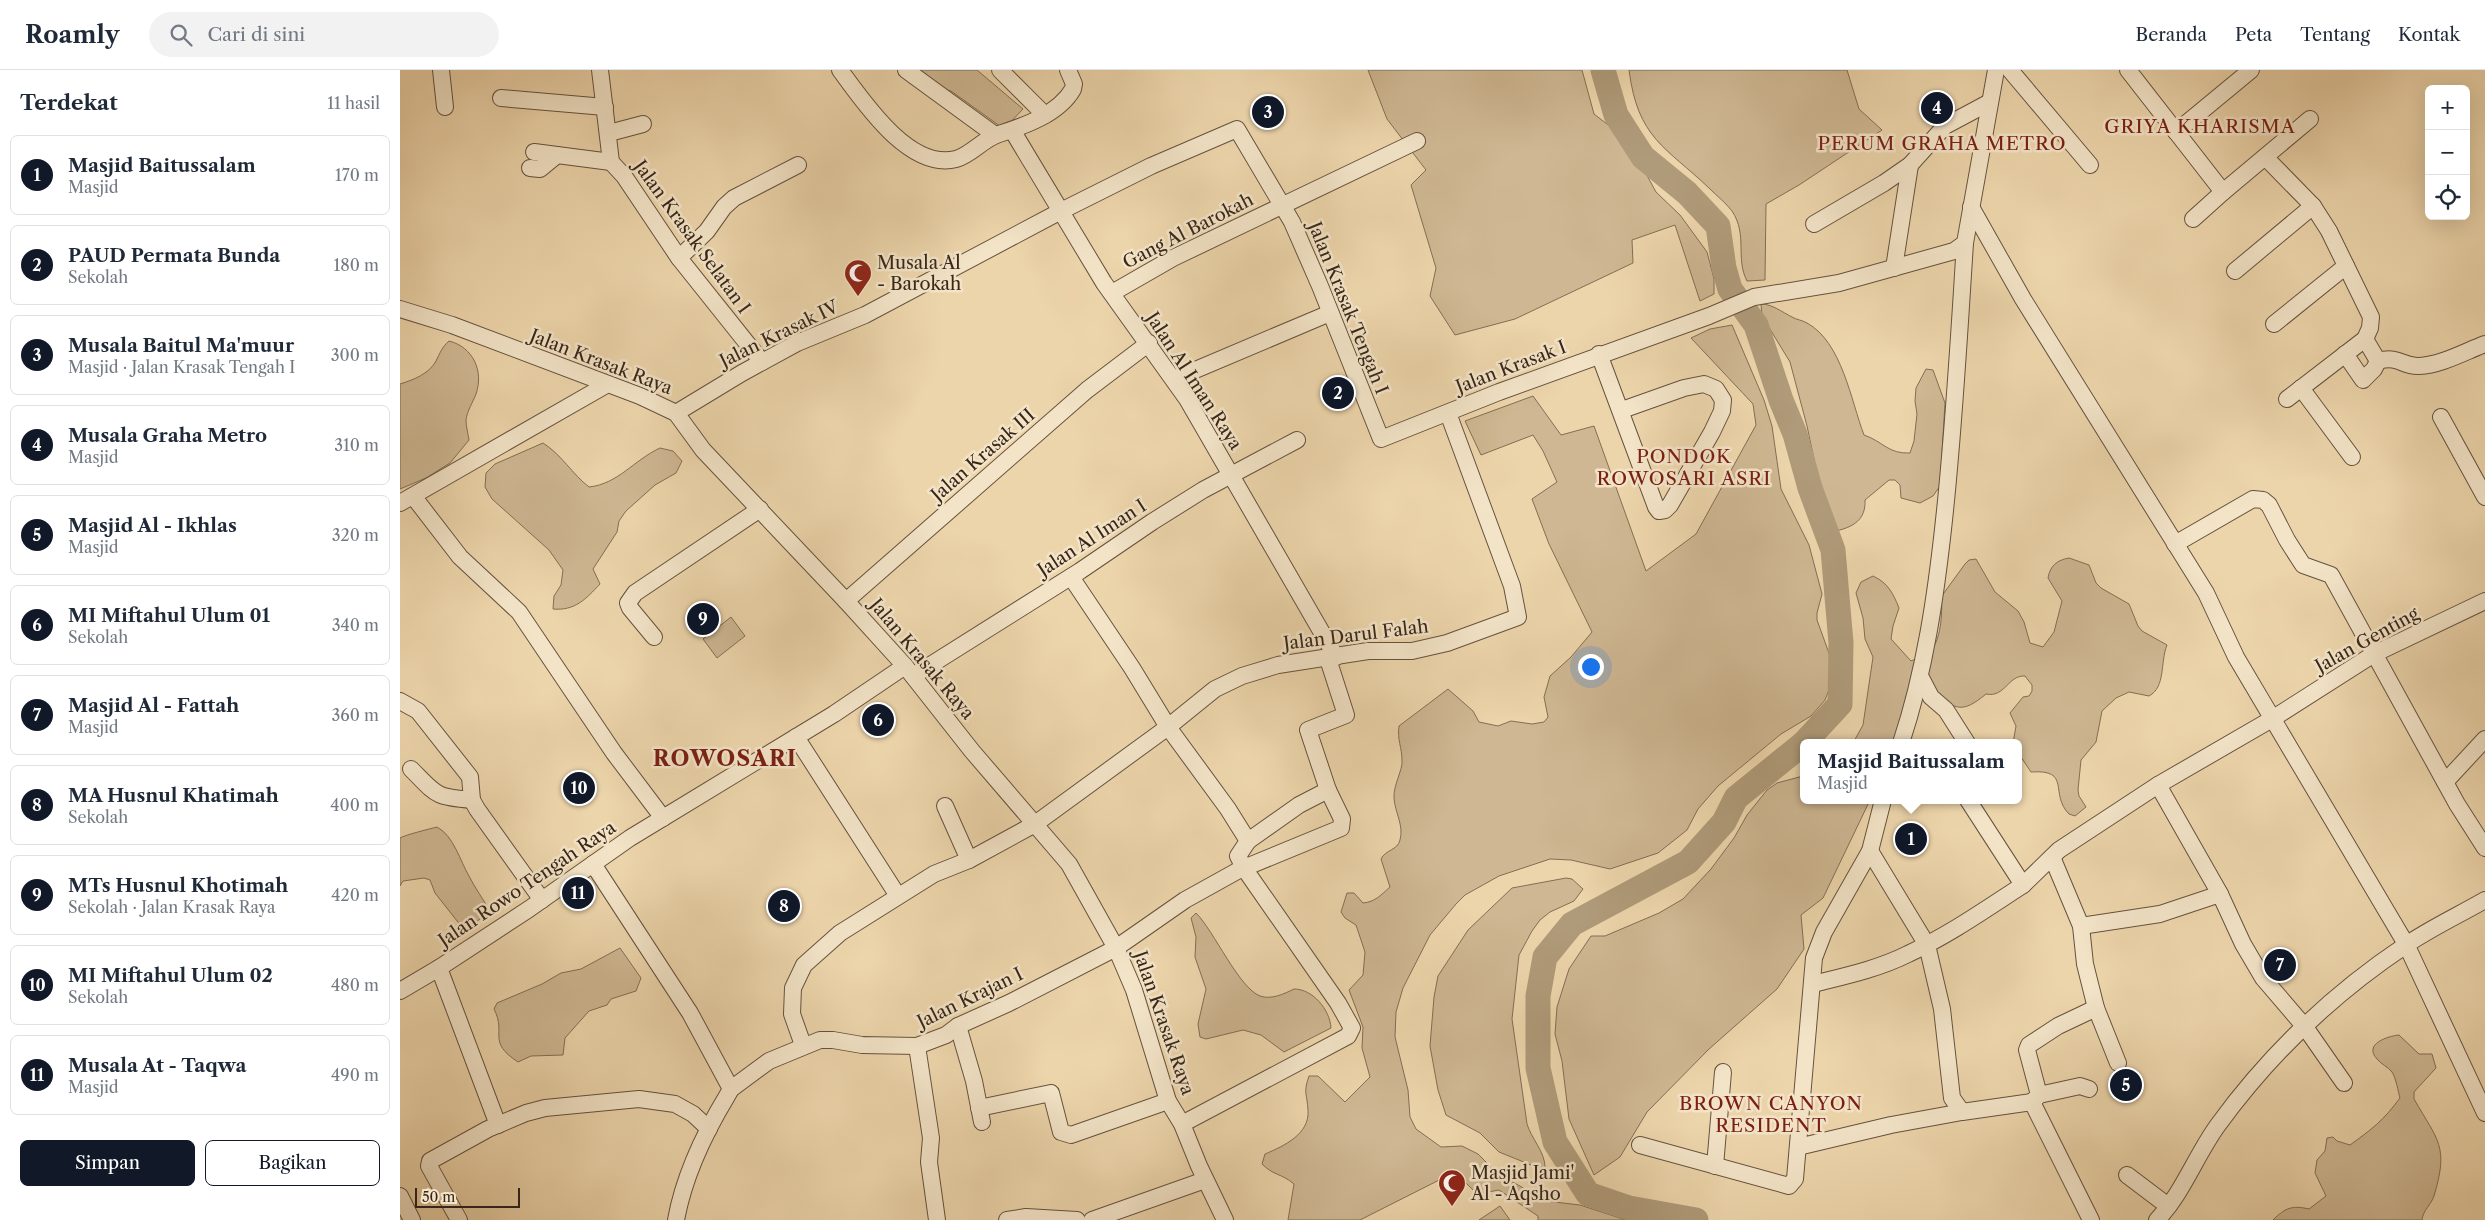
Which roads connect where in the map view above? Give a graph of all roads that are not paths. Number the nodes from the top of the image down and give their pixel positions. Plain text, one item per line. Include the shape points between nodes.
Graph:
1 (441, 70) edge
2 (600, 70) edge
3 (840, 70) edge
4 (906, 70) edge
5 (1000, 70) edge
6 (1068, 70) edge
7 (1996, 70) edge
8 (2010, 70) edge
9 (2128, 70) edge
10 (2251, 70) edge
11 (501, 98) dead end
12 (1990, 102) junction
13 (445, 107) dead end
14 (605, 107) junction
15 (1045, 115) junction
16 (2310, 118) dead end
17 (643, 124) dead end
18 (1012, 130) junction
19 (1239, 130) joint
20 (2176, 132) junction
21 (609, 133) junction
22 (996, 135) junction
23 (1417, 141) dead end
24 (2265, 157) junction
25 (532, 160) dead end
26 (611, 162) junction
27 (2090, 164) dead end
28 (798, 165) dead end
29 (1910, 165) junction
30 (2224, 192) junction
31 (1283, 205) junction
32 (2313, 206) junction
33 (1971, 207) junction
34 (1061, 211) junction
35 (2193, 219) dead end
36 (1814, 224) dead end
37 (1965, 243) junction
38 (678, 258) junction
39 (2346, 266) junction
40 (1894, 268) junction
41 (2235, 271) dead end
42 (1112, 293) junction
43 (400, 309) edge
44 (1330, 313) junction
45 (2274, 324) dead end
46 (2365, 339) junction
47 (1149, 343) junction
48 (2485, 344) edge
49 (1600, 354) junction
50 (2345, 354) junction
51 (2378, 360) junction
52 (762, 362) junction
53 (1174, 379) junction
54 (606, 385) junction
55 (2301, 388) junction
56 (2287, 399) dead end
57 (1622, 410) junction
58 (676, 413) junction
59 (1448, 413) junction
60 (2441, 417) dead end
61 (1297, 440) dead end
62 (2352, 457) dead end
63 (1231, 476) junction
64 (2485, 497) edge
65 (406, 499) edge
66 (760, 509) junction
67 (2175, 544) junction
68 (1071, 577) junction
69 (846, 601) junction
70 (2485, 602) edge
71 (1518, 617) joint
72 (654, 637) dead end
73 (2374, 654) junction
74 (1332, 658) junction
75 (909, 671) junction
76 (1920, 676) junction
77 (400, 701) edge
78 (2272, 719) junction
79 (1168, 727) junction
80 (796, 737) junction
81 (2485, 738) edge
82 (1902, 739) edge
83 (1964, 739) edge
84 (411, 769) dead end
85 (2445, 782) junction
86 (2158, 785) junction
87 (1328, 790) junction
88 (472, 800) junction
89 (1882, 804) edge
90 (1971, 804) edge
91 (945, 806) dead end
92 (663, 818) junction
93 (1034, 824) junction
94 (1248, 841) junction
95 (2485, 848) edge
96 (1870, 851) junction
97 (2052, 857) junction
98 (968, 860) junction
99 (593, 864) junction
100 (1244, 868) junction
101 (2023, 884) junction
102 (2220, 894) junction
103 (898, 896) junction
104 (542, 900) junction
105 (2485, 900) edge
106 (2081, 926) junction
107 (2406, 944) junction
108 (1927, 945) junction
109 (1116, 948) junction
110 (439, 968) junction
111 (1813, 984) junction
112 (400, 991) edge
113 (2096, 1008) junction
114 (958, 1026) junction
115 (2305, 1028) junction
116 (803, 1045) junction
117 (916, 1046) junction
118 (2118, 1063) dead end
119 (1723, 1072) dead end
120 (2344, 1083) dead end
121 (731, 1089) junction
122 (2089, 1089) dead end
123 (2036, 1098) junction
124 (1168, 1101) junction
125 (1962, 1112) junction
126 (2485, 1114) edge
127 (1182, 1124) junction
128 (498, 1125) junction
129 (710, 1129) junction
130 (1640, 1146) dead end
131 (1798, 1147) junction
132 (1715, 1166) junction
133 (2127, 1174) dead end
134 (1205, 1180) junction
135 (400, 1196) edge
136 (2168, 1206) junction
137 (412, 1220) edge
138 (459, 1220) edge
139 (676, 1220) edge
140 (936, 1220) edge
141 (1007, 1220) edge
142 (1077, 1220) edge
143 (1092, 1220) edge
144 (1225, 1220) edge
145 (2090, 1220) edge
146 (2157, 1220) edge

1 - 13 street
2 - 14 street, Jalan Krasak Selatan I
3 - 22 street via 871,112 905,144 927,157 956,159
4 - 22 street
5 - 15 street
6 - 15 street via 1073,89
7 - 12 street
8 - 27 street
9 - 20 street
10 - 20 street
11 - 14 street
12 - 29 street via 1945,126
12 - 33 street
14 - 21 street, Jalan Krasak Selatan I
15 - 18 street
16 - 24 street
17 - 21 street
18 - 22 street
18 - 34 street, Jalan Al Iman Raya
19 - 31 street, Jalan Krasak Tengah I
19 - 34 street, Jalan Krasak IV via 1229,130
20 - 30 street
21 - 26 street, Jalan Krasak Selatan I
23 - 31 street, Gang Al Barokah
24 - 30 street
24 - 32 street
25 - 26 street via 540,169 557,155
26 - 38 street, Jalan Krasak Selatan I via 624,176
28 - 38 street via 734,198 707,232
29 - 36 street
29 - 40 street
30 - 35 street
31 - 42 street, Gang Al Barokah via 1173,258
31 - 44 street, Jalan Krasak Tengah I
32 - 39 street
32 - 41 street
33 - 37 street
33 - 67 street via 2038,323
34 - 42 street, Jalan Al Iman Raya
34 - 52 street, Jalan Krasak IV via 923,286
37 - 40 street, Jalan Krasak I via 1951,253
37 - 76 street via 1953,436 1937,586
38 - 52 street, Jalan Krasak Selatan I
39 - 45 street
39 - 46 street via 2371,317
40 - 49 street, Jalan Krasak I via 1839,283 1754,297
42 - 47 street, Jalan Al Iman Raya
43 - 54 street, Jalan Krasak Raya via 452,325
44 - 53 street
44 - 59 street, Jalan Krasak Tengah I via 1381,440
46 - 50 street
46 - 51 street
47 - 53 street, Jalan Al Iman Raya
47 - 69 street, Jalan Krasak III via 1087,390
48 - 51 street via 2430,365 2416,366 2391,357
49 - 57 street
49 - 59 street, Jalan Krasak I
50 - 51 street via 2363,380
50 - 55 street
52 - 58 street, Jalan Krasak IV
53 - 63 street, Jalan Al Iman Raya
54 - 58 street, Jalan Krasak Raya
54 - 65 street
55 - 56 street
55 - 62 street
57 - 57 street via 1704,384 1716,389 1723,400 1722,412 1712,432 1665,510 1659,511 1656,506
58 - 66 street, Jalan Krasak Raya via 703,450
59 - 71 street, Jalan Krasak I via 1512,586
60 - 64 street
61 - 63 street, Jalan Al Iman I
63 - 68 street, Jalan Al Iman I via 1152,522
63 - 74 street, Jalan Al Iman Raya
65 - 92 street via 460,557 519,612 614,753
66 - 69 street, Jalan Krasak Raya
66 - 72 street via 635,593 628,603 630,608
67 - 73 street via 2252,499 2263,500 2303,565 2331,575
67 - 78 street via 2206,593 2236,658
68 - 75 street, Jalan Al Iman I
68 - 79 street
69 - 75 street, Jalan Krasak Raya
70 - 73 street, Jalan Genting
71 - 74 street, Jalan Darul Falah via 1428,648 1368,651
73 - 78 street, Jalan Genting
73 - 85 street
74 - 79 street, Jalan Darul Falah via 1278,665 1242,676 1215,689
74 - 87 street, Jalan Al Iman Raya via 1346,715 1308,730
75 - 80 street, Jalan Rowo Tengah Raya
75 - 93 street, Jalan Krasak Raya
76 - 82 street
76 - 83 street via 1931,697 1946,710
77 - 88 street via 418,711 470,777
78 - 86 street, Jalan Genting
78 - 107 street
79 - 93 street, Jalan Darul Falah
79 - 94 street
80 - 92 street, Jalan Rowo Tengah Raya
80 - 103 street
81 - 85 street
84 - 88 street via 436,794
85 - 95 street
86 - 97 street, Jalan Genting
86 - 102 street
87 - 94 street via 1299,805
87 - 100 street, Jalan Krajan I via 1342,819 1342,828
88 - 104 street
89 - 96 street
90 - 101 street
91 - 98 street
92 - 99 street, Jalan Rowo Tengah Raya
93 - 98 street, Jalan Darul Falah
93 - 109 street, Jalan Krasak Raya via 1069,864
94 - 100 street via 1238,856
96 - 108 street
96 - 111 street via 1817,945
97 - 101 street, Jalan Genting
97 - 106 street
98 - 103 street, Jalan Darul Falah via 934,874
99 - 104 street, Jalan Rowo Tengah Raya
99 - 121 street via 690,1013
100 - 109 street, Jalan Krajan I via 1185,900
100 - 127 street via 1352,1028 1348,1036
101 - 108 street, Jalan Genting
102 - 106 street via 2160,914
102 - 115 street via 2263,978
103 - 116 street, Jalan Darul Falah via 840,933 804,965 793,988 792,1014
104 - 110 street, Jalan Rowo Tengah Raya
105 - 107 street
106 - 113 street via 2085,964
107 - 115 street via 2352,984
107 - 126 street
108 - 111 street, Jalan Genting via 1860,972
108 - 125 street via 1942,1009 1952,1098
109 - 114 street, Jalan Krajan I
109 - 124 street, Jalan Krasak Raya via 1134,990
110 - 112 street, Jalan Rowo Tengah Raya
110 - 128 street
111 - 131 street
113 - 118 street
113 - 123 street via 2058,1026 2029,1045 2027,1050
114 - 117 street, Jalan Krajan I via 946,1035
114 - 124 street via 980,1115 1051,1093 1062,1132 1071,1135
115 - 120 street
115 - 136 street via 2267,1064 2219,1124
116 - 117 street, Jalan Krajan I via 833,1040 862,1045
116 - 121 street, Jalan Krajan I via 769,1061
117 - 140 street via 930,1138 929,1162
119 - 132 street
121 - 129 street
122 - 123 street via 2080,1086
123 - 125 street
123 - 145 street
124 - 127 street, Jalan Krasak Raya
125 - 131 street
127 - 134 street, Jalan Krasak Raya
128 - 129 street via 545,1108 639,1099 676,1104
128 - 138 street via 430,1161 429,1166
129 - 139 street via 686,1179
130 - 132 street
131 - 132 street via 1795,1179 1789,1186
133 - 136 street
134 - 143 street
134 - 144 street, Jalan Krasak Raya
135 - 137 street
136 - 146 street
141 - 142 street via 1026,1217

